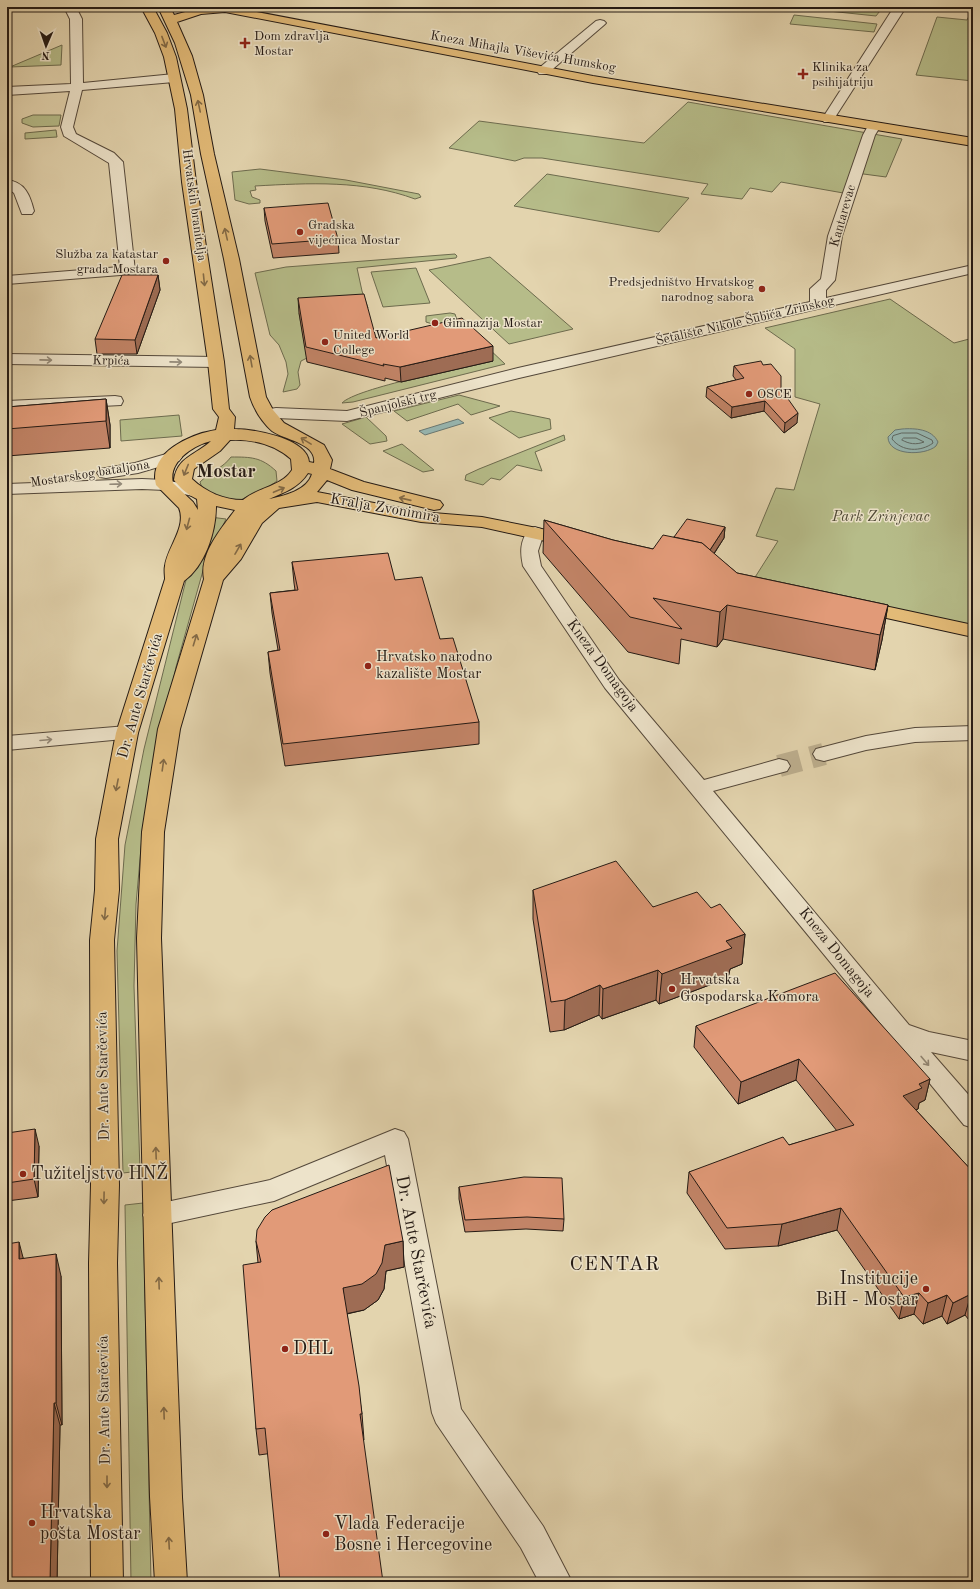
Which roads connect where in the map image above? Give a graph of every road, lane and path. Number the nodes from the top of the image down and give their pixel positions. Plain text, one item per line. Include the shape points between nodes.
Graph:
1 (70, 7) edge
2 (147, 7) edge
3 (164, 7) edge
4 (900, 7) edge
5 (220, 8) edge
6 (171, 20) junction
7 (600, 22) dead end
8 (543, 71) junction
9 (174, 78) junction
10 (77, 87) junction
11 (7, 91) edge
12 (828, 119) junction
13 (874, 127) junction
14 (973, 142) edge
15 (7, 184) edge
16 (27, 211) dead end
17 (973, 269) edge
18 (7, 280) edge
19 (818, 297) junction
20 (7, 359) edge
21 (216, 362) junction
22 (518, 373) joint
23 (259, 399) junction
24 (115, 401) dead end
25 (7, 406) edge
26 (221, 409) junction
27 (276, 413) dead end
28 (223, 436) junction
29 (202, 438) junction
30 (272, 440) junction
31 (173, 457) junction
32 (301, 464) junction
33 (322, 473) junction
34 (165, 485) junction
35 (7, 488) edge
36 (199, 494) junction
37 (279, 503) junction
38 (247, 506) junction
39 (482, 522) junction
40 (535, 533) junction
41 (586, 544) edge
42 (214, 578) junction
43 (175, 579) junction
44 (840, 602) edge
45 (973, 632) edge
46 (127, 733) junction
47 (973, 733) edge
48 (7, 743) edge
49 (824, 754) tunnel mouth
50 (779, 766) tunnel mouth
51 (699, 788) junction
52 (900, 1032) junction
53 (973, 1052) edge
54 (973, 1118) edge
55 (157, 1215) junction
56 (107, 1582) edge
57 (171, 1582) edge
58 (556, 1582) edge

1 - 10 street via 76,19
2 -> 9 main road, Hrvatskih branitelja via 165,43
3 - 6 main road
4 - 12 street
5 - 6 main road, Kneza Mihajla Viševića Humskog
5 - 8 main road, Kneza Mihajla Viševića Humskog
23 -> 6 main road via 234,267 209,162 192,74
7 - 8 street
8 - 12 main road, Kneza Mihajla Viševića Humskog
9 - 10 street
9 -> 21 main road, Hrvatskih branitelja via 184,127 189,182
10 - 11 street
10 - 18 street via 67,127 70,136 116,162 128,271
12 - 13 main road, Kneza Mihajla Viševića Humskog
13 - 14 main road, Kneza Mihajla Viševića Humskog
13 - 19 street, Kantarevac via 869,135 835,236 828,280
15 - 16 street via 12,184 20,190
17 - 19 street, Šetalište Nikole Šubića Zrinskog
19 - 22 street, Šetalište Nikole Šubića Zrinskog
20 -> 21 street, Krpića
21 - 26 main road, Hrvatskih branitelja
22 - 27 street, Španjolski trg via 347,416
23 - 30 main road via 255,415 261,429
33 -> 23 main road via 323,458 319,451 302,438 274,423
24 - 25 street
26 - 28 main road, Hrvatskih branitelja via 227,416
26 - 29 main road
28 - 29 main road
28 - 30 main road via 251,436
28 -> 36 main road via 219,443 184,470 183,480
29 - 31 main road via 188,444
30 - 32 main road via 296,453
31 - 34 main road via 163,470
31 - 35 street, Mostarskog bataljona via 138,468
32 - 33 main road, Kralja Zvonimira
38 -> 32 main road via 256,499 289,485 298,475
33 - 37 main road via 316,484 308,490
39 -> 33 main road, Kralja Zvonimira via 441,507 368,489
35 -> 34 street, Mostarskog bataljona
34 - 36 street, Mostarskog bataljona
34 -> 43 main road, Dr. Ante Starčevića via 187,506 190,513 174,566
36 - 38 main road, Kralja Zvonimira
36 - 43 main road, Dr. Ante Starčevića via 208,508 201,539 187,568
37 - 38 main road, Kralja Zvonimira
37 - 39 main road, Kralja Zvonimira via 324,498 421,517
42 -> 37 main road via 232,559 255,520 263,511
38 - 42 main road via 216,555 212,566
39 - 40 main road, Kralja Zvonimira
40 - 41 main road, Kralja Zvonimira
40 - 51 street, Kneza Domagoja via 529,559 537,575 612,684
55 -> 42 main road via 149,938 153,832 168,729
43 - 46 main road, Dr. Ante Starčevića
44 - 45 main road
48 -> 46 street
46 -> 56 main road, Dr. Ante Starčevića via 108,839 107,890 102,940
47 - 49 street via 915,735 866,743
50 - 51 street
51 - 52 street, Kneza Domagoja
52 - 53 street
52 -> 54 street, Kneza Domagoja
57 -> 55 main road
55 - 58 street, Dr. Ante Starčevića via 274,1190 395,1139 447,1413 532,1537

